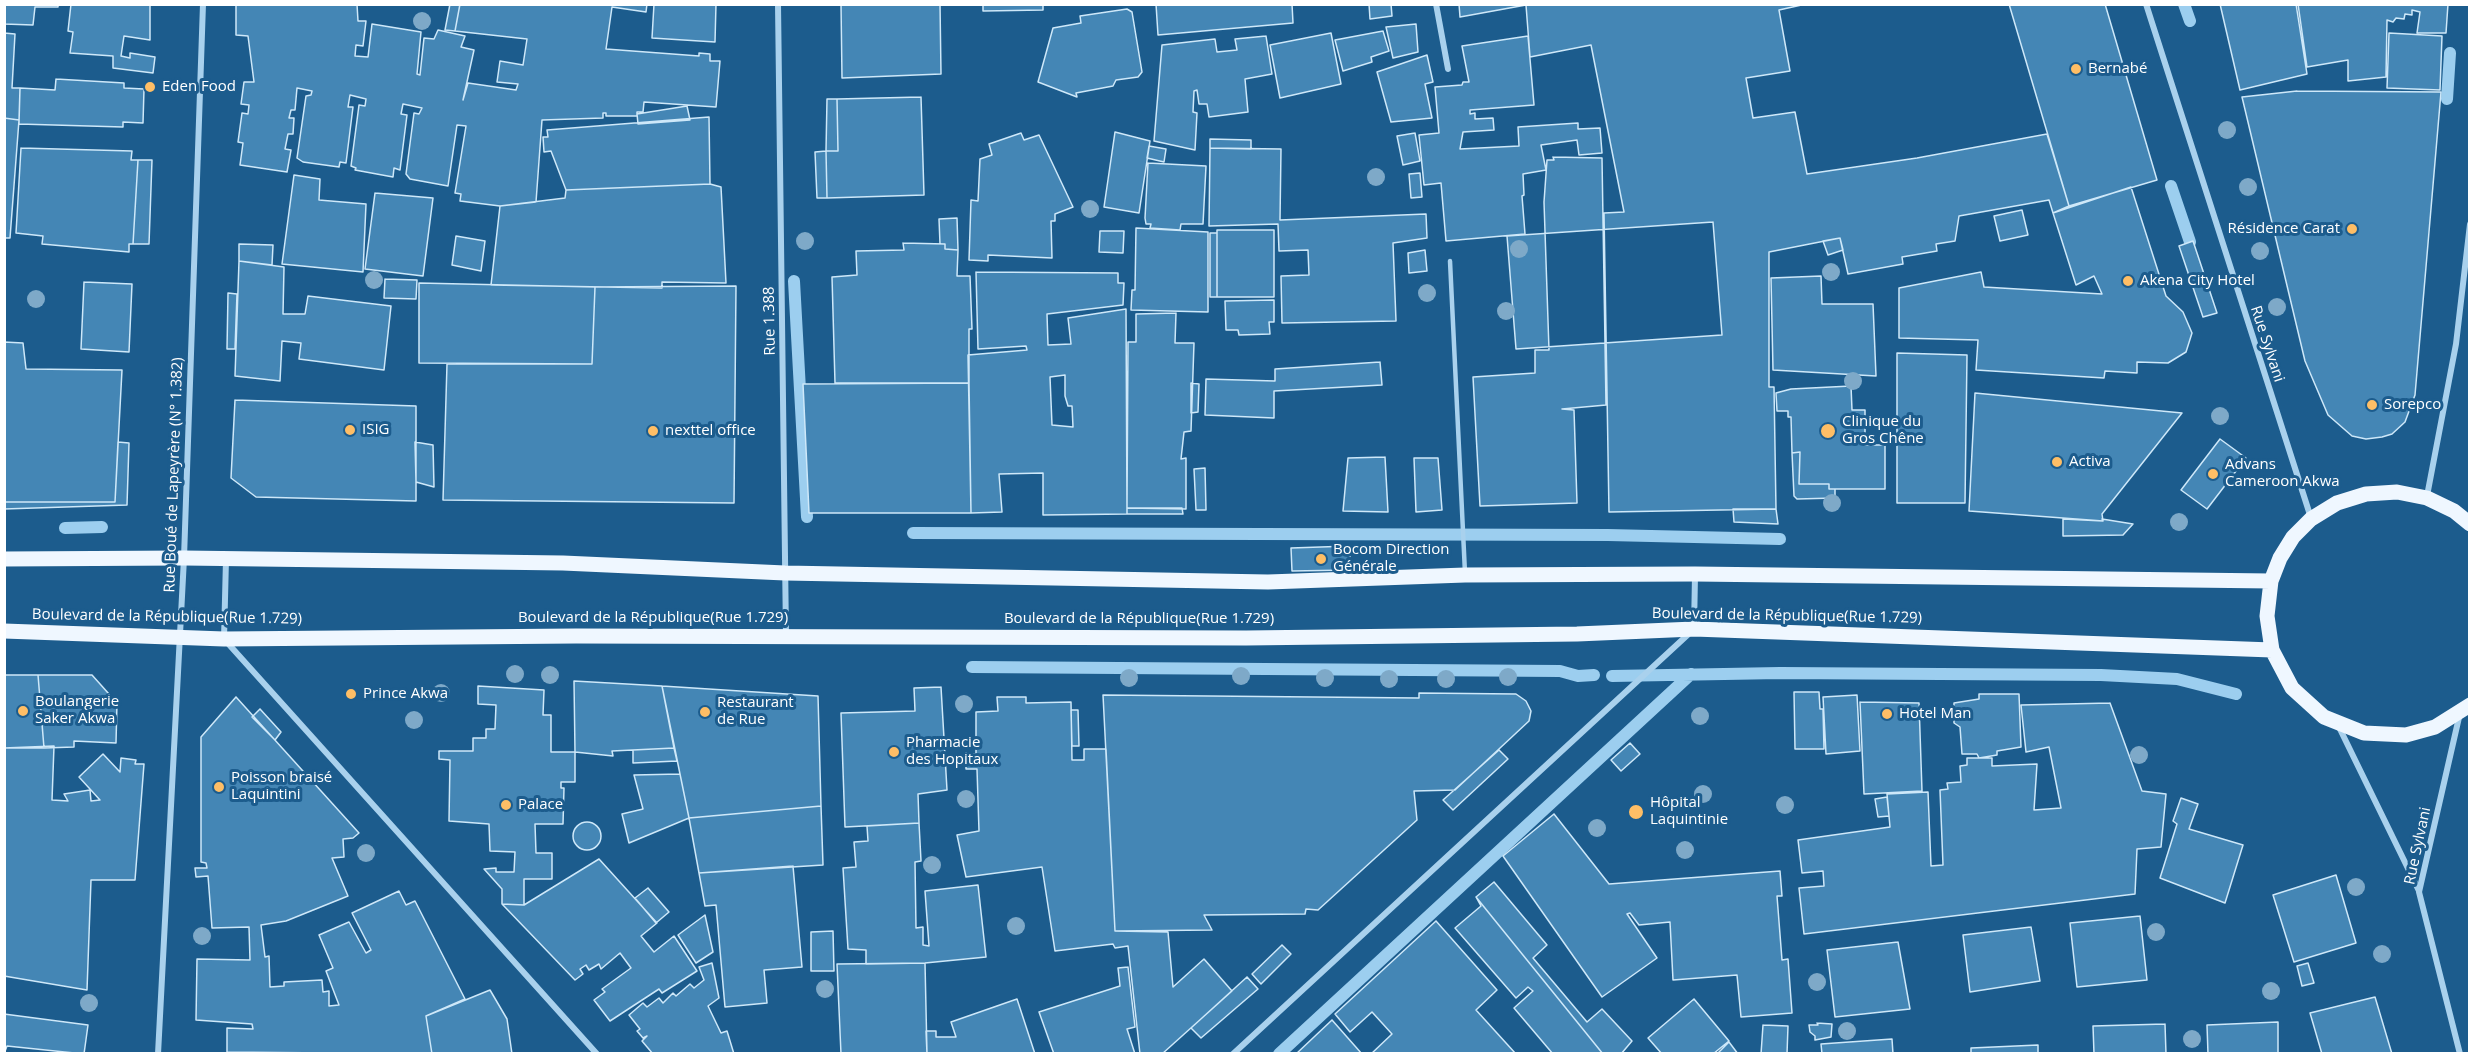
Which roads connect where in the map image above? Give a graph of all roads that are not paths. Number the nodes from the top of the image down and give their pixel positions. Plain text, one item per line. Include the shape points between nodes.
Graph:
1 (203, 4) edge
2 (778, 4) edge
3 (1436, 4) edge
4 (2146, 4) edge
5 (1448, 69) dead end
6 (2469, 224) edge
7 (1450, 261) dead end
8 (2427, 498) junction
9 (2311, 519) junction
10 (2469, 524) edge
11 (184, 558) junction
12 (4, 559) edge
13 (226, 559) junction
14 (785, 573) junction
15 (1695, 574) junction
16 (1465, 575) junction
17 (2271, 581) junction
18 (1694, 629) junction
19 (4, 630) edge
20 (786, 636) junction
21 (178, 637) junction
22 (224, 639) junction
23 (2272, 650) junction
24 (2465, 709) edge
25 (2337, 723) junction
26 (2419, 892) junction
27 (158, 1053) edge
28 (597, 1053) edge
29 (1233, 1053) edge
30 (2460, 1053) edge

1 - 11 street, Rue Boué de Lapeyrère (N° 1.382)
2 - 14 street, Rue 1.388
3 - 5 street
4 - 9 street, Rue Sylvani
6 - 8 street via 2456,344
7 - 16 lane
8 - 9 main road via 2397,492 2366,494 2337,503
8 - 10 main road via 2454,511
9 - 17 main road via 2293,537
11 - 12 main road
11 - 13 main road
11 - 21 street, Rue Boué de Lapeyrère (N° 1.382)
13 - 14 main road via 563,563
13 - 22 street
14 - 16 main road via 1268,582
14 - 20 street, Rue 1.388
15 - 16 main road
15 - 17 main road
15 - 18 street
17 - 23 main road via 2267,616
18 - 20 main road, Boulevard de la République(Rue 1.729) via 1246,638
18 - 23 main road, Boulevard de la République(Rue 1.729)
18 - 29 street
19 - 21 main road, Boulevard de la République(Rue 1.729)
20 - 22 main road, Boulevard de la République(Rue 1.729)
21 - 22 main road, Boulevard de la République(Rue 1.729)
21 - 27 street, Rue Boué de Lapeyrère (N° 1.382)
22 - 28 street
23 - 25 main road via 2292,688 2324,717
24 - 25 main road via 2435,728 2406,735 2364,733
24 - 26 street, Rue Sylvani
25 - 26 street
26 - 30 street, Rue Sylvani

